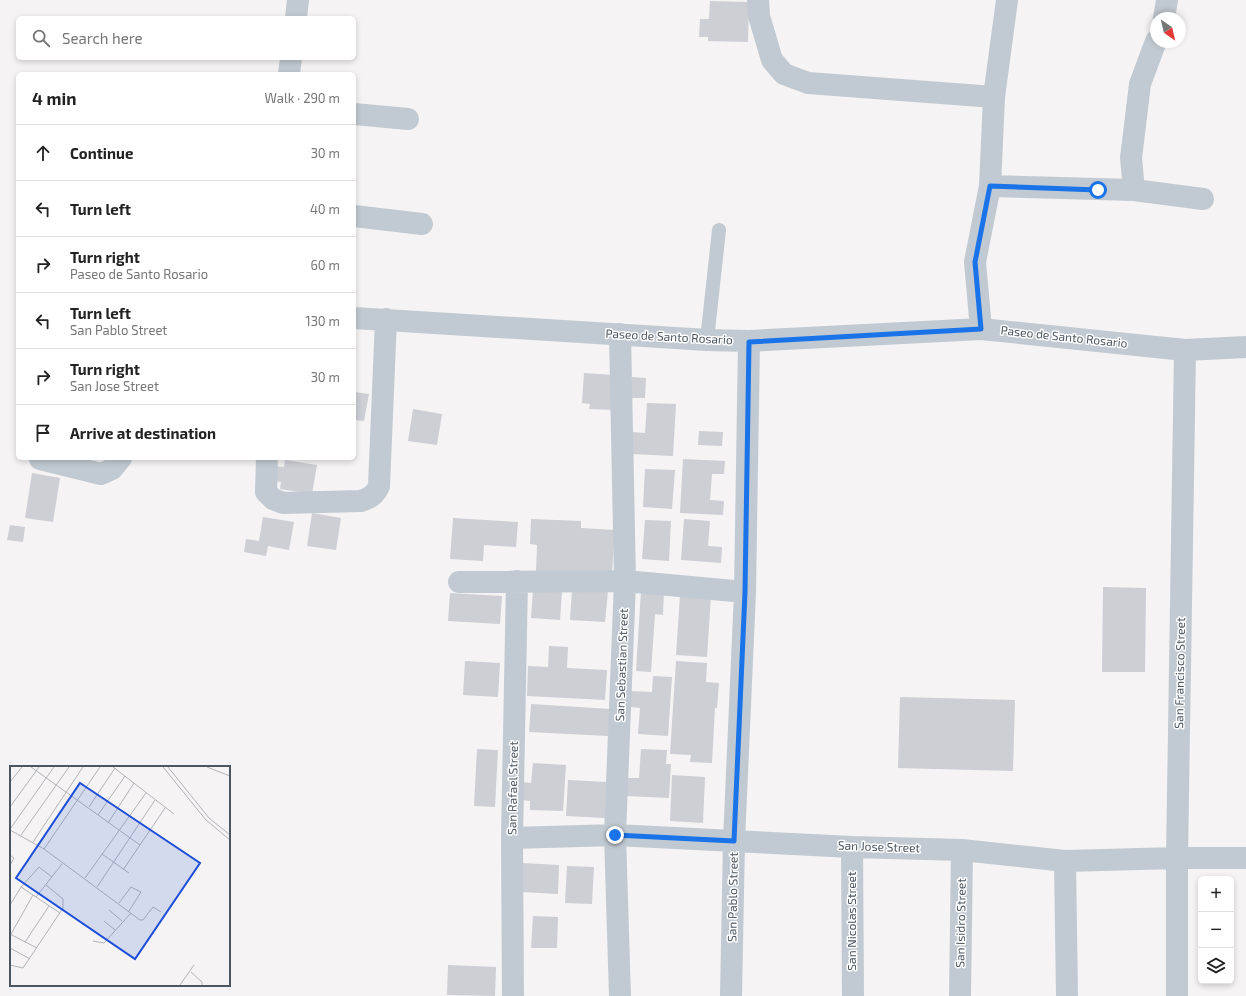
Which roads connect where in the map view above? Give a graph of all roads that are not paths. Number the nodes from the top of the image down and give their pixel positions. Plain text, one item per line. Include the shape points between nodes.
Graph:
1 (298, 0) edge
2 (758, 0) edge
3 (1007, 0) edge
4 (1166, 0) edge
5 (1165, 12) edge
6 (296, 16) edge
7 (1153, 48) edge
8 (291, 60) edge
9 (289, 72) edge
10 (994, 97) junction
11 (356, 114) edge
12 (408, 119) dead end
13 (990, 186) junction
14 (1134, 190) junction
15 (1203, 199) dead end
16 (356, 216) edge
17 (422, 224) dead end
18 (719, 230) dead end
19 (356, 318) edge
20 (386, 319) junction
21 (981, 329) junction
22 (620, 334) junction
23 (707, 340) junction
24 (749, 342) junction
25 (1246, 347) edge
26 (1185, 350) junction
27 (44, 460) edge
28 (119, 460) edge
29 (267, 460) edge
30 (517, 581) junction
31 (625, 581) junction
32 (459, 582) dead end
33 (745, 592) junction
34 (615, 835) junction
35 (512, 838) junction
36 (734, 841) junction
37 (852, 847) junction
38 (962, 850) junction
39 (1177, 858) junction
40 (1246, 858) edge
41 (1064, 861) junction
42 (514, 996) edge
43 (620, 996) edge
44 (731, 996) edge
45 (852, 996) edge
46 (960, 996) edge
47 (1067, 996) edge
48 (1177, 996) edge

1 - 6 street
2 - 10 street via 759,16 772,60 784,74 808,83
3 - 10 street
4 - 5 street
7 - 14 street via 1140,84 1131,158
8 - 9 street
10 - 13 street
11 - 12 street
13 - 14 street
13 - 21 street via 975,262
14 - 15 street
16 - 17 street
18 - 23 lane
19 - 20 street, Paseo de Santo Rosario
20 - 22 street, Paseo de Santo Rosario
20 - 29 street via 379,486 376,492 361,501 283,504 266,492
21 - 24 street, Paseo de Santo Rosario
21 - 26 street, Paseo de Santo Rosario
22 - 23 street, Paseo de Santo Rosario
22 - 31 street, San Sebastian Street
23 - 24 street, Paseo de Santo Rosario
24 - 33 street, San Pablo Street
25 - 26 street, Paseo de Santo Rosario
26 - 39 street, San Francisco Street
27 - 28 street via 101,474 112,469
30 - 31 street
30 - 32 street
30 - 35 street, San Rafael Street
31 - 33 street
31 - 34 street, San Sebastian Street
33 - 36 street, San Pablo Street
34 - 35 street, San Jose Street
34 - 36 street, San Jose Street
34 - 43 street, San Sebastian Street
35 - 42 street, San Rafael Street
36 - 37 street, San Jose Street
36 - 44 street, San Pablo Street
37 - 38 street, San Jose Street
37 - 45 street, San Nicolas Street
38 - 41 street, San Jose Street
38 - 46 street, San Isidro Street
39 - 40 street, San Jose Street
39 - 41 street, San Jose Street
39 - 48 street, San Francisco Street
41 - 47 street

